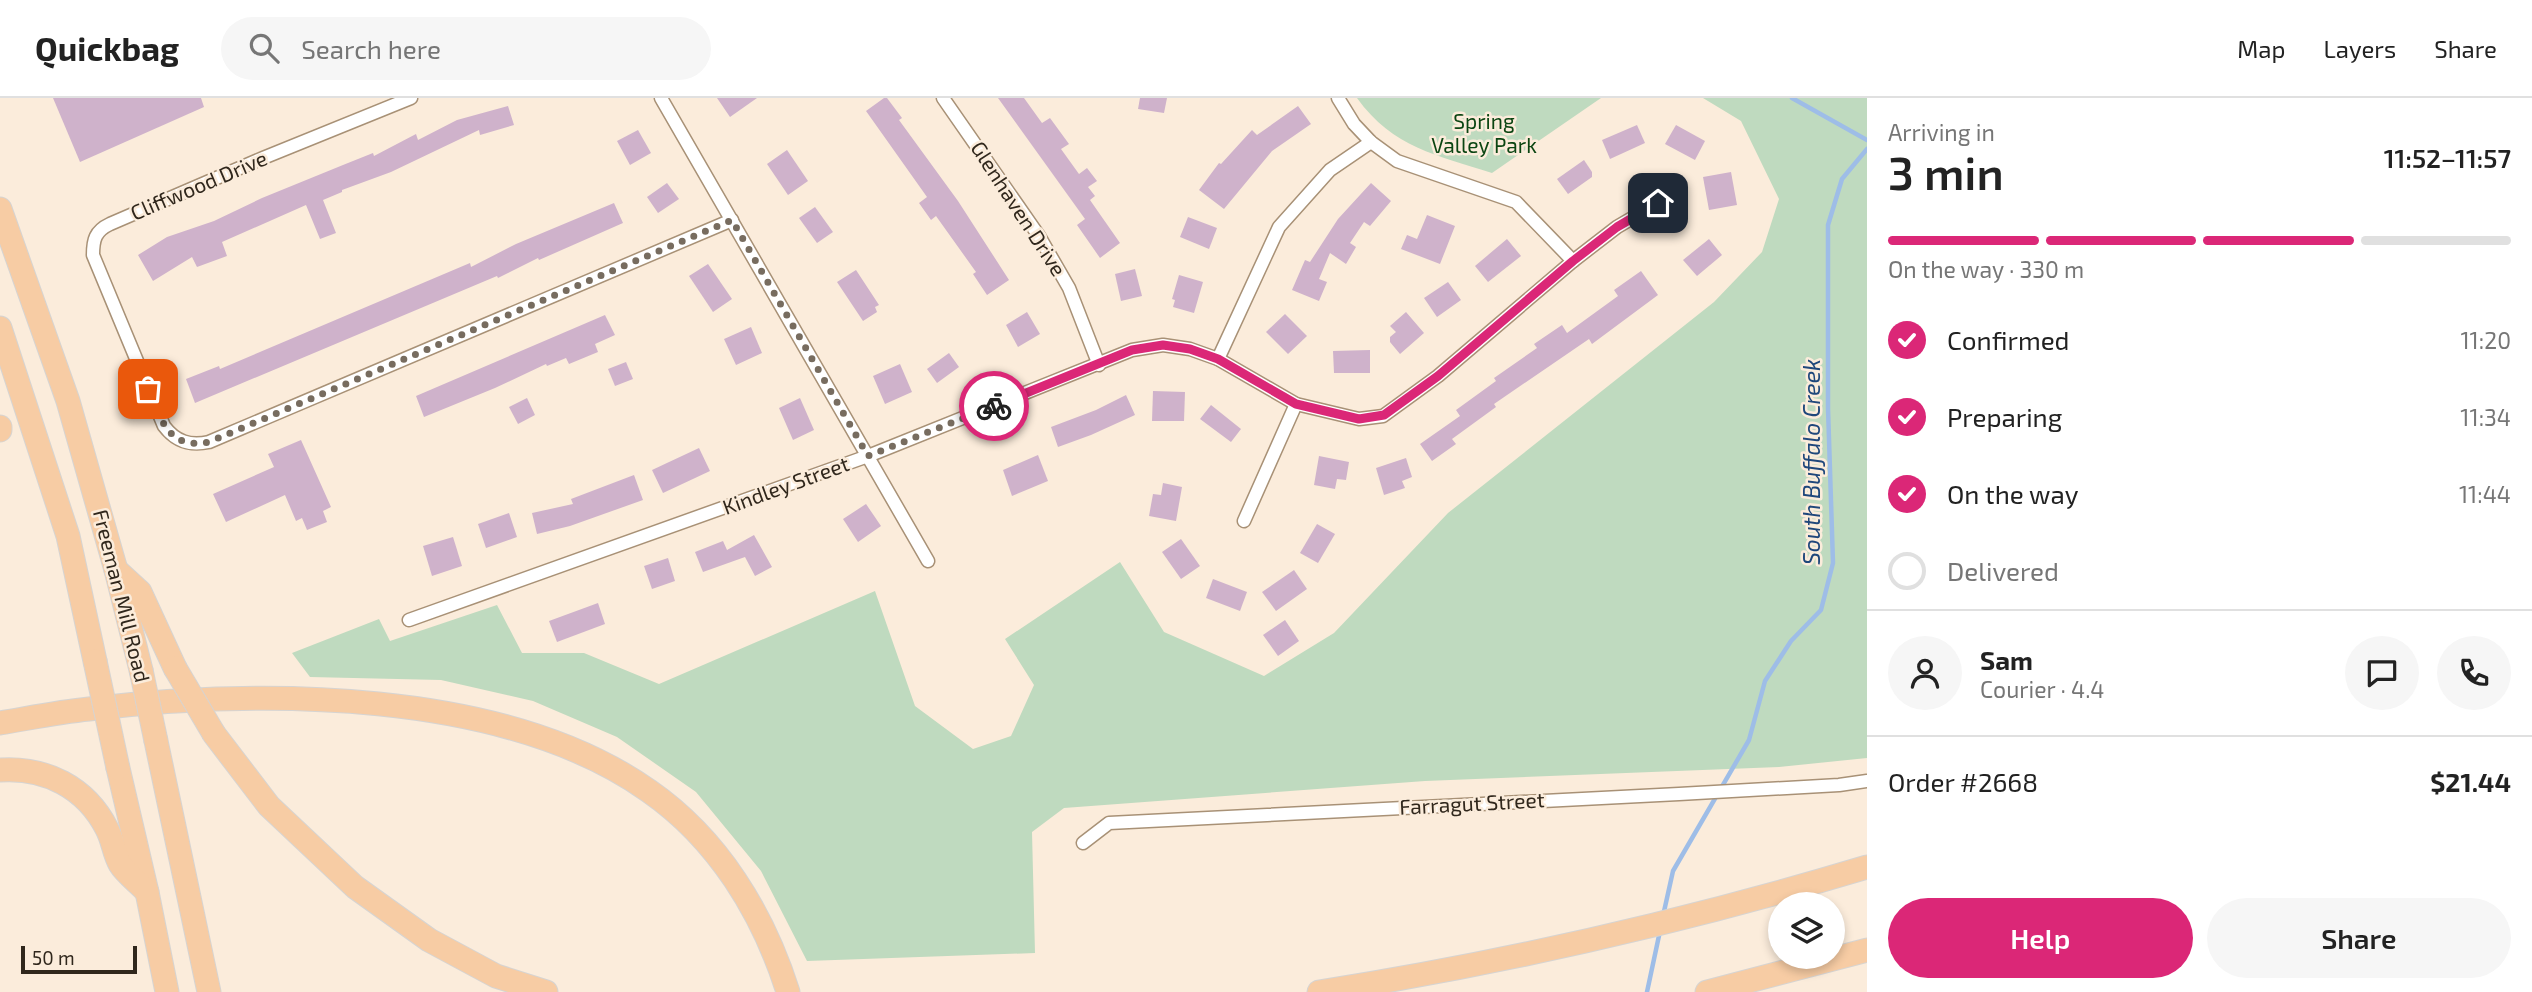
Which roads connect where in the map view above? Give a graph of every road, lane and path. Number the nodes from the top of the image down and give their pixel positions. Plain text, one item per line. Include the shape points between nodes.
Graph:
1 (411, 98) edge
2 (661, 98) edge
3 (943, 98) edge
4 (1338, 98) edge
5 (1371, 142) junction
6 (1658, 203) dead end
7 (0, 209) edge
8 (732, 220) junction
9 (1573, 261) junction
10 (0, 328) edge
11 (1218, 359) junction
12 (1099, 365) junction
13 (1296, 404) junction
14 (868, 456) junction
15 (1244, 521) dead end
16 (928, 561) dead end
17 (116, 570) junction
18 (409, 620) dead end
19 (0, 723) edge
20 (0, 770) edge
21 (1867, 781) edge
22 (1083, 843) dead end
23 (1867, 867) edge
24 (147, 892) junction
25 (1867, 950) edge
26 (166, 985) edge
27 (208, 988) edge
28 (546, 992) edge
29 (788, 992) edge
30 (1319, 992) edge
31 (1707, 992) edge

1 - 8 street, Cliffwood Drive via 103,228 93,239 93,255 164,426 175,438 209,442
2 - 8 street
3 - 12 street, Glenhaven Drive via 1039,236 1069,288
4 - 5 street
5 - 9 street via 1397,161 1516,202
5 - 11 street via 1330,170 1279,227
6 - 9 street, Kindley Street
7 - 17 highway, Freeman Mill Road via 68,401
8 - 14 street
9 - 13 street, Kindley Street via 1438,376 1384,415 1359,419
10 - 24 highway, Freeman Mill Road, bridge via 68,536
11 - 12 street, Kindley Street via 1163,345 1132,350
11 - 13 street, Kindley Street
12 - 14 street, Kindley Street
13 - 15 street
14 - 16 street
14 - 18 street, Kindley Street
17 - 27 highway, Freeman Mill Road, bridge
17 - 28 highway, bridge via 140,592 214,734 269,806 355,887 429,940 496,976
19 - 29 highway via 178,701 325,701 488,722 577,750 650,791 702,839 745,894 778,960
20 - 24 highway via 46,774 80,793 107,829 120,865
21 - 22 street, Farragut Street via 1109,822
23 - 30 highway via 1615,935
24 - 26 highway, Freeman Mill Road
25 - 31 highway

